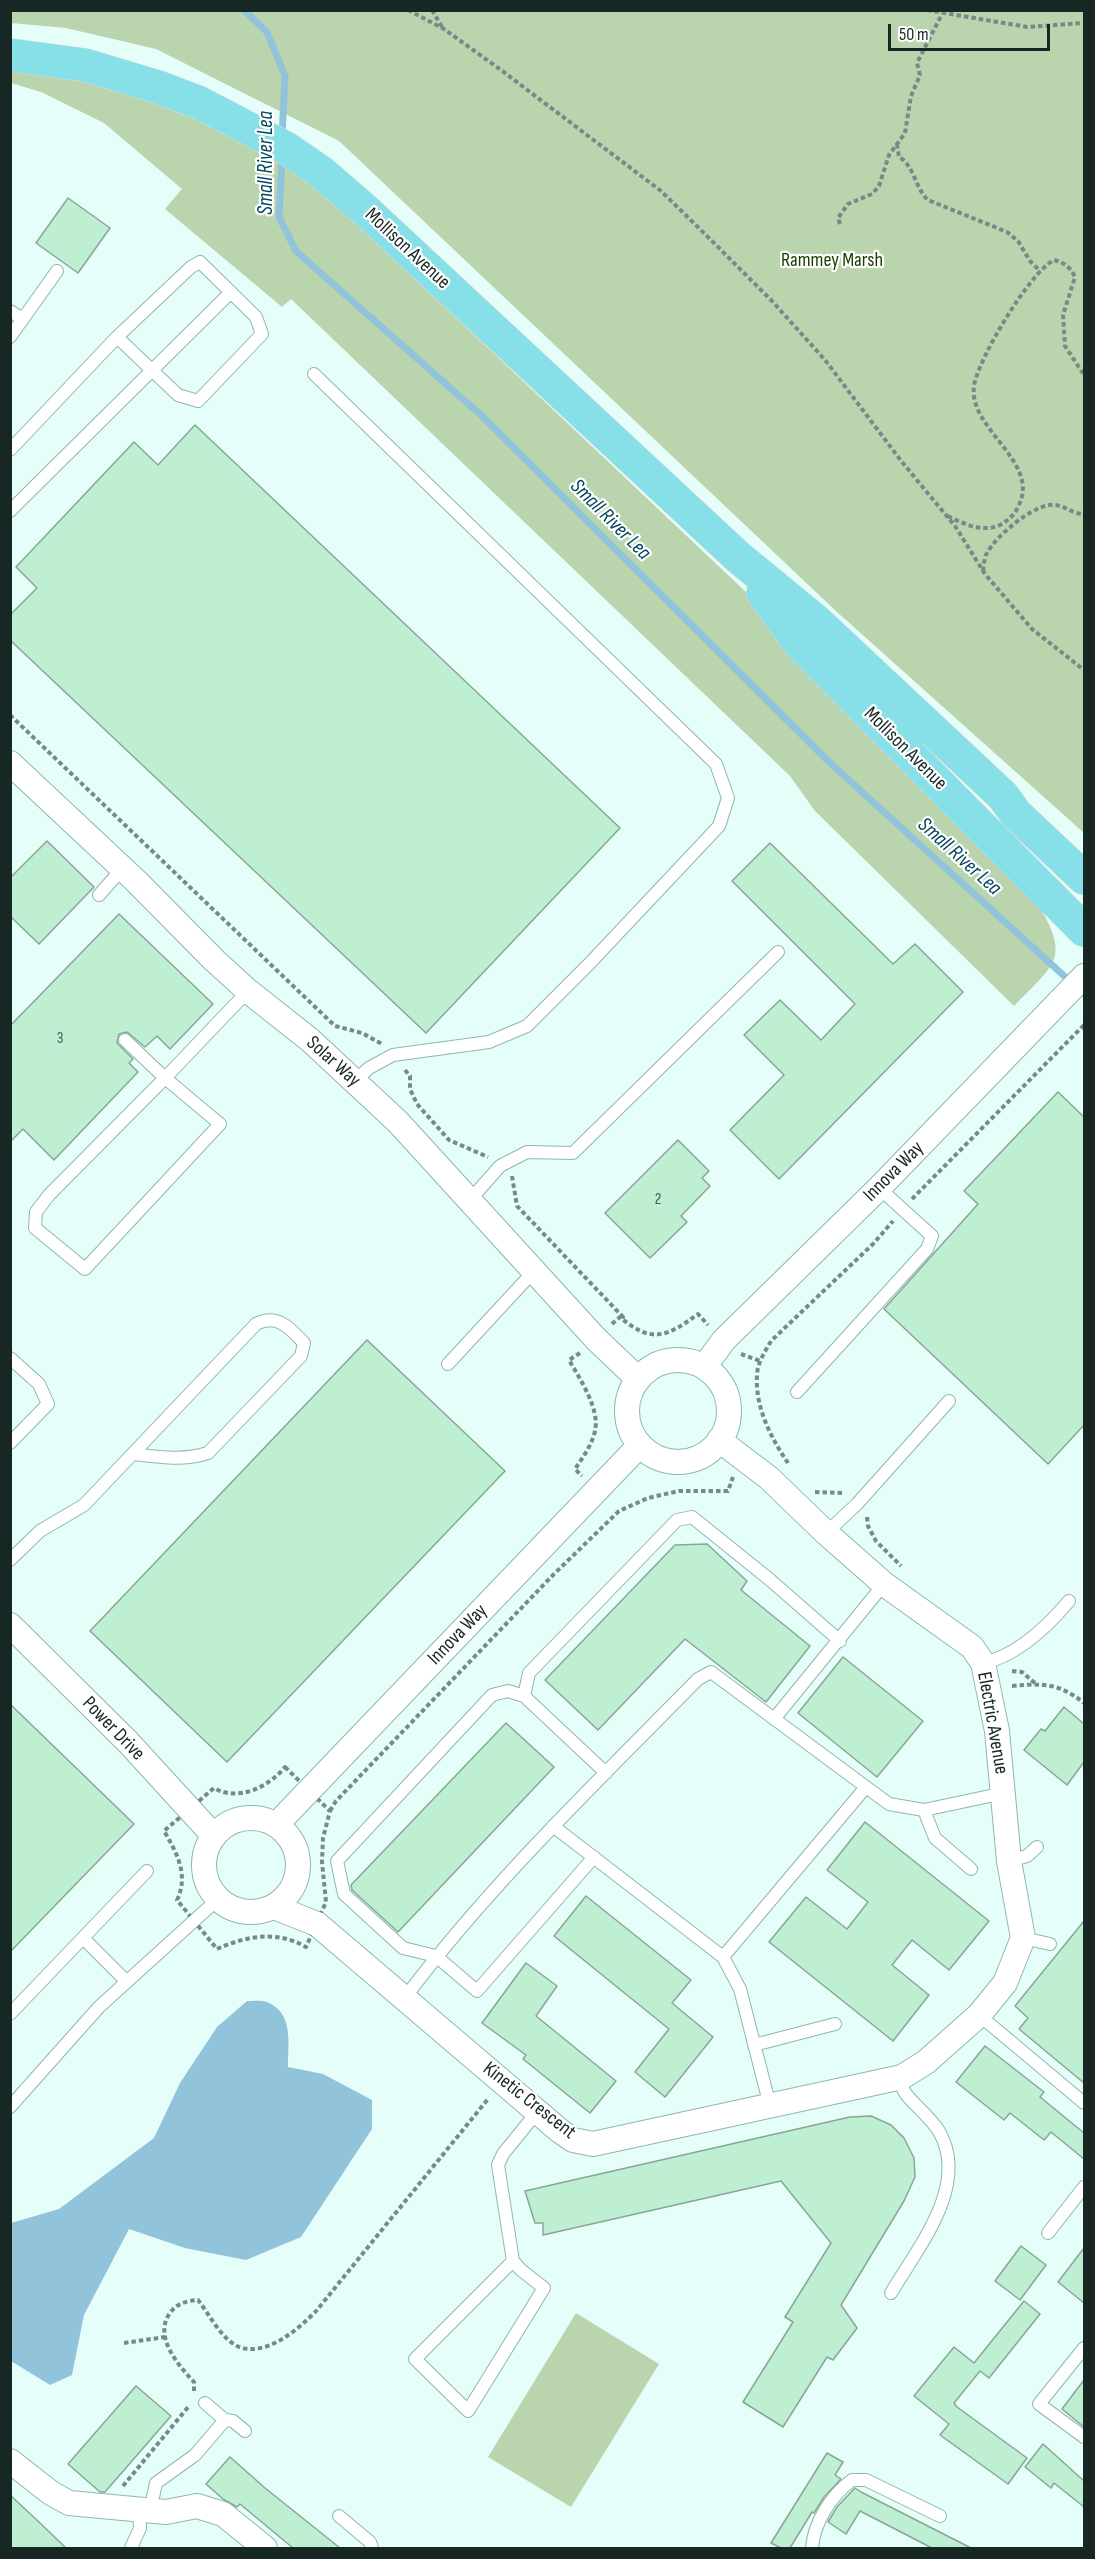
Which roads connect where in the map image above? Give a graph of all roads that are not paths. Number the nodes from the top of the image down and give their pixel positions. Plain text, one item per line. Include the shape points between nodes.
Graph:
1 (10, 56) edge
2 (57, 271) dead end
3 (231, 292) junction
4 (10, 311) edge
5 (23, 319) junction
6 (10, 337) edge
7 (117, 337) junction
8 (153, 371) junction
9 (314, 374) dead end
10 (10, 450) edge
11 (13, 502) edge
12 (738, 557) junction
13 (10, 763) edge
14 (122, 869) junction
15 (1084, 878) edge
16 (99, 895) dead end
17 (1084, 930) edge
18 (778, 952) dead end
19 (1084, 976) edge
20 (248, 991) junction
21 (125, 1040) dead end
22 (165, 1078) junction
23 (355, 1081) junction
24 (879, 1188) junction
25 (470, 1200) junction
26 (535, 1270) junction
27 (10, 1358) edge
28 (448, 1364) dead end
29 (704, 1367) junction
30 (638, 1379) junction
31 (797, 1392) dead end
32 (949, 1401) dead end
33 (719, 1440) junction
34 (10, 1443) edge
35 (640, 1445) junction
36 (133, 1454) junction
37 (826, 1533) junction
38 (10, 1560) edge
39 (884, 1584) junction
40 (1069, 1601) dead end
41 (10, 1624) edge
42 (840, 1641) junction
43 (983, 1663) junction
44 (524, 1696) junction
45 (774, 1719) junction
46 (606, 1773) junction
47 (866, 1787) junction
48 (1004, 1793) junction
49 (924, 1810) junction
50 (276, 1825) junction
51 (553, 1826) junction
52 (214, 1836) junction
53 (1037, 1847) dead end
54 (594, 1857) junction
55 (1009, 1861) junction
56 (971, 1869) dead end
57 (147, 1871) dead end
58 (218, 1899) junction
59 (274, 1907) junction
60 (83, 1938) junction
61 (1023, 1938) junction
62 (1050, 1944) dead end
63 (436, 1956) junction
64 (723, 1956) junction
65 (127, 1982) junction
66 (404, 1999) junction
67 (10, 2014) edge
68 (979, 2015) junction
69 (835, 2024) dead end
70 (754, 2045) junction
71 (902, 2077) junction
72 (1084, 2103) edge
73 (770, 2106) junction
74 (10, 2107) edge
75 (537, 2112) junction
76 (1084, 2187) edge
77 (1048, 2233) dead end
78 (513, 2261) junction
79 (891, 2293) dead end
80 (1084, 2348) edge
81 (205, 2403) dead end
82 (225, 2420) junction
83 (245, 2431) dead end
84 (1084, 2437) edge
85 (10, 2461) edge
86 (145, 2510) junction
87 (339, 2516) dead end
88 (940, 2516) dead end
89 (131, 2548) edge
90 (265, 2548) edge
91 (372, 2548) edge
92 (812, 2548) edge

1 - 12 main road, Mollison Avenue via 85,65 158,87 200,103 298,156 366,211
2 - 5 lane
3 - 7 lane via 200,262
3 - 8 lane
3 - 8 lane via 256,317 262,334 198,400 178,395
4 - 5 lane
5 - 6 lane
7 - 8 lane
7 - 10 lane
8 - 11 lane
9 - 23 lane via 716,764 728,798 719,826 527,1026 489,1042 393,1055
12 - 15 main road, Mollison Avenue via 816,621 1003,796 1016,814
12 - 17 main road, Mollison Avenue via 799,643
13 - 14 street, Solar Way
14 - 16 lane
14 - 20 street, Solar Way
18 - 25 lane via 573,1153 527,1152 500,1166
19 - 24 street, Innova Way
20 - 22 lane
20 - 23 street, Solar Way
21 - 22 lane
22 - 22 lane via 220,1124 85,1269 35,1228 36,1212
23 - 25 street, Solar Way
24 - 29 street, Innova Way via 724,1340
24 - 31 lane via 932,1236 927,1249
25 - 26 street, Solar Way
26 - 28 lane
26 - 30 street, Solar Way via 596,1339
27 - 34 lane via 39,1384 48,1404
29 - 30 street via 686,1360 669,1360 653,1366
29 - 33 street via 718,1379 729,1408
30 - 35 street via 630,1392 627,1416
32 - 37 lane
33 - 35 street via 707,1452 677,1461 651,1454
33 - 37 street, Electric Avenue via 769,1479
35 - 50 street, Innova Way
36 - 36 lane via 256,1324 266,1319 277,1321 304,1343 301,1356 208,1453 177,1459
36 - 38 lane via 84,1505 40,1532
37 - 39 street, Electric Avenue
39 - 42 lane
39 - 43 street, Electric Avenue via 972,1647
40 - 43 lane via 1015,1652
41 - 52 street, Power Drive via 128,1742
42 - 44 lane via 692,1517 677,1520 529,1673
42 - 45 lane
43 - 48 street, Electric Avenue
44 - 46 lane
44 - 63 lane via 508,1691 492,1695 337,1861 344,1894 403,1948
45 - 46 lane via 711,1672 698,1679
45 - 47 lane
46 - 51 lane
47 - 49 lane via 889,1804
47 - 64 lane
48 - 49 lane
48 - 55 street, Electric Avenue
49 - 56 lane via 935,1838
50 - 52 street via 250,1818 236,1820
50 - 59 street via 287,1834 298,1860 292,1888
51 - 54 lane
51 - 63 lane
52 - 58 street via 207,1848 204,1869
53 - 55 lane via 1028,1856
54 - 63 lane via 477,1991
54 - 64 lane
55 - 61 street, Electric Avenue
57 - 60 lane
58 - 59 street via 244,1912
58 - 65 lane
59 - 66 street, Kinetic Crescent via 317,1924
60 - 65 lane
60 - 67 lane
61 - 62 lane
61 - 68 street via 1005,1983
63 - 66 lane
64 - 70 lane via 740,1989
65 - 74 lane via 99,2007
66 - 75 street, Kinetic Crescent
68 - 71 street via 926,2062
68 - 72 lane
69 - 70 lane
70 - 73 lane
71 - 73 street, Kinetic Crescent
71 - 79 lane via 904,2091 928,2115 950,2162 944,2202
73 - 75 street, Kinetic Crescent via 593,2144 573,2140
75 - 78 lane via 498,2165
76 - 77 lane
78 - 78 lane via 544,2288 468,2411 415,2359
80 - 84 lane via 1039,2404
81 - 82 lane
82 - 83 lane
82 - 86 lane via 195,2456 156,2483
85 - 86 street via 69,2503
86 - 89 lane
86 - 90 street via 166,2512 197,2506 223,2514
87 - 91 lane
88 - 92 lane via 866,2480 852,2480 828,2504

